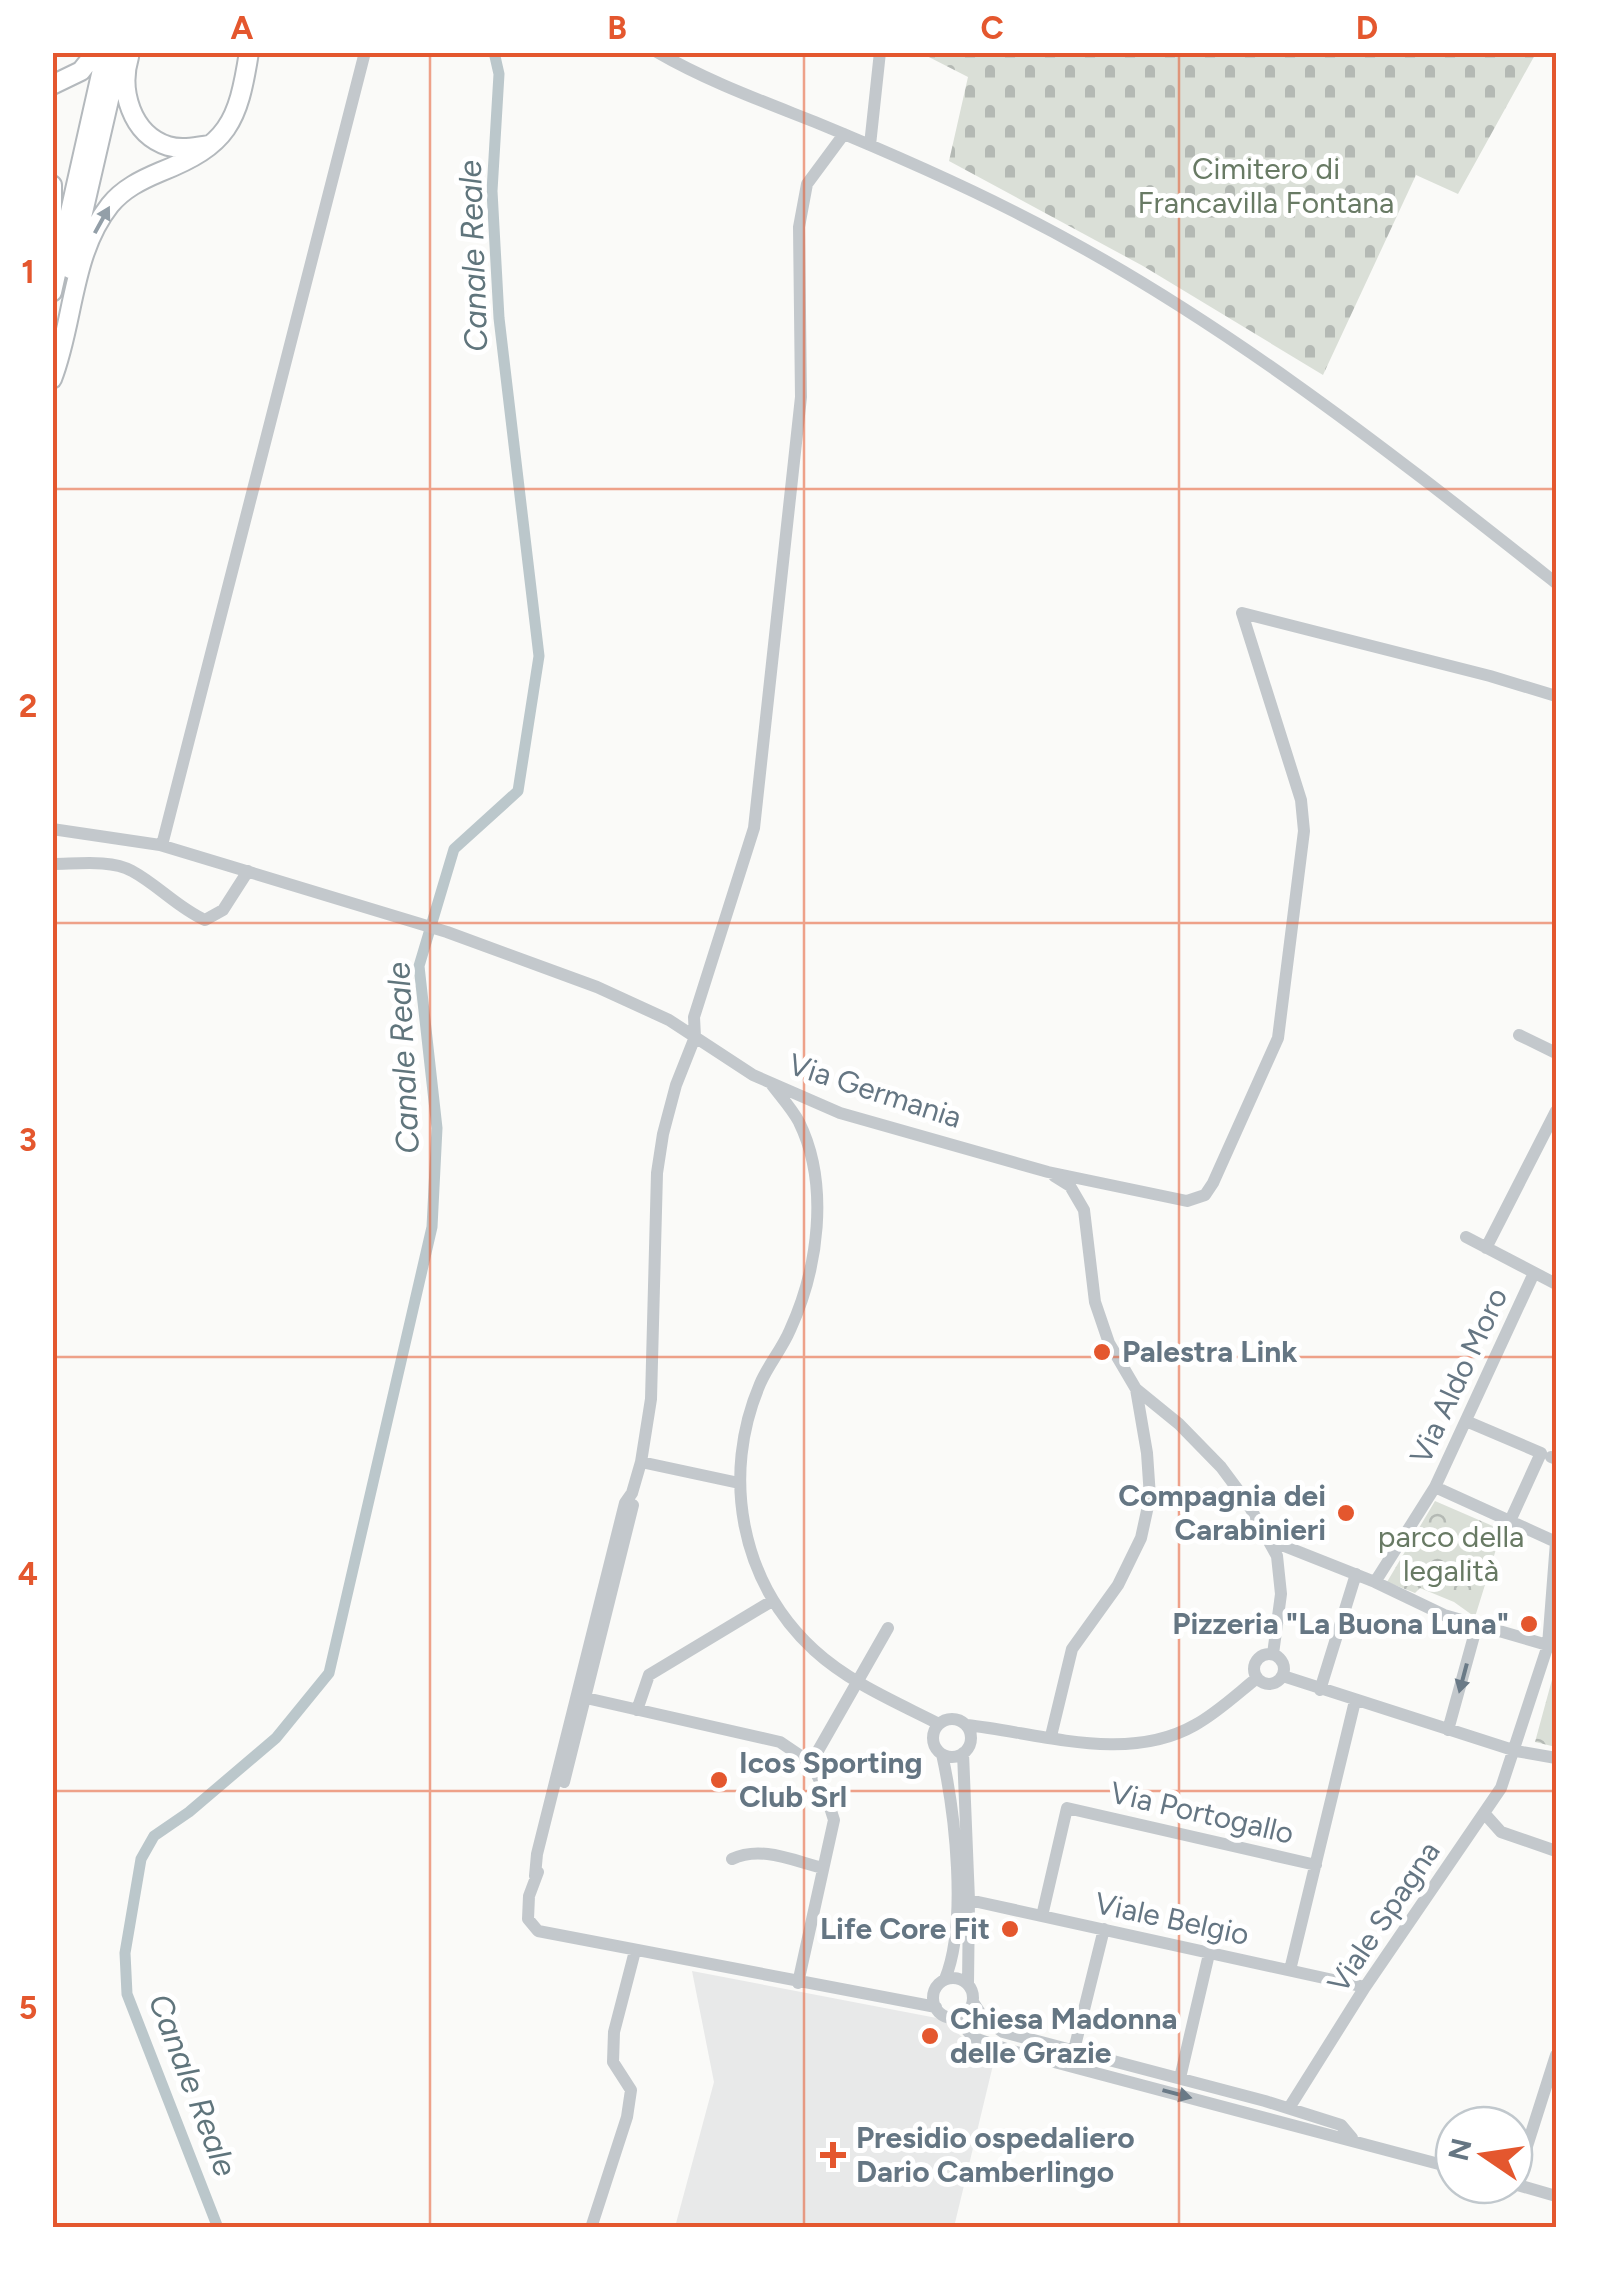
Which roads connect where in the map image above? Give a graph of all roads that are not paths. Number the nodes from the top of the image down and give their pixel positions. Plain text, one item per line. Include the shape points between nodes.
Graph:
1 (96, 52) edge
2 (106, 52) edge
3 (120, 52) edge
4 (131, 52) edge
5 (248, 52) edge
6 (365, 52) edge
7 (656, 52) edge
8 (880, 52) edge
9 (52, 85) edge
10 (844, 134) junction
11 (214, 144) junction
12 (870, 145) junction
13 (52, 185) edge
14 (52, 238) edge
15 (52, 292) edge
16 (52, 358) edge
17 (52, 379) edge
18 (1556, 583) edge
19 (1556, 696) edge
20 (52, 830) edge
21 (162, 846) junction
22 (52, 864) edge
23 (248, 871) junction
24 (1519, 1035) dead end
25 (696, 1037) junction
26 (1556, 1053) edge
27 (771, 1083) junction
28 (1556, 1112) edge
29 (1048, 1172) junction
30 (1466, 1236) dead end
31 (1486, 1248) junction
32 (1534, 1273) junction
33 (1556, 1284) edge
34 (1136, 1389) junction
35 (1466, 1421) junction
36 (641, 1462) junction
37 (739, 1483) junction
38 (1435, 1487) junction
39 (632, 1492) junction
40 (1510, 1522) junction
41 (1269, 1540) junction
42 (1556, 1542) edge
43 (1356, 1574) junction
44 (1376, 1582) junction
45 (772, 1601) junction
46 (1477, 1625) junction
47 (888, 1628) dead end
48 (1552, 1647) edge
49 (1273, 1654) junction
50 (1283, 1676) junction
51 (1257, 1678) junction
52 (857, 1682) junction
53 (1320, 1690) junction
54 (586, 1698) junction
55 (1355, 1701) junction
56 (637, 1710) junction
57 (939, 1724) junction
58 (966, 1725) junction
59 (1448, 1730) junction
60 (1051, 1736) junction
61 (1516, 1751) junction
62 (964, 1753) junction
63 (942, 1754) junction
64 (1556, 1758) edge
65 (811, 1764) junction
66 (1484, 1814) junction
67 (1556, 1851) edge
68 (732, 1858) dead end
69 (1316, 1865) junction
70 (823, 1868) junction
71 (536, 1876) junction
72 (969, 1900) junction
73 (1042, 1916) junction
74 (1104, 1930) junction
75 (635, 1951) junction
76 (1209, 1954) junction
77 (1290, 1970) junction
78 (945, 1979) junction
79 (798, 1983) junction
80 (968, 1983) junction
81 (1365, 1987) junction
82 (973, 2002) junction
83 (936, 2008) junction
84 (956, 2018) junction
85 (1074, 2050) junction
86 (1556, 2055) edge
87 (1180, 2078) junction
88 (1289, 2108) junction
89 (1534, 2123) edge
90 (1354, 2140) junction
91 (1434, 2162) edge
92 (591, 2228) edge

1 - 9 highway via 81,72
2 - 15 highway
3 - 16 highway
4 - 11 highway via 125,90 146,133 168,146
5 - 11 highway via 242,96
6 - 21 street
7 - 10 street
8 - 12 street
10 - 12 street
10 - 25 street via 807,184 799,227 801,397 762,770 754,828 694,1017
17 -> 11 highway via 83,256 110,205 135,182
12 - 18 street via 1116,266 1320,402
13 - 14 highway
19 - 29 street, Via Germania via 1242,613 1301,800 1304,830 1272,1055 1205,1195 1187,1200
20 - 21 street, Via Germania
21 - 23 street, Via Germania
22 - 23 street via 129,868 205,920 223,910
23 - 25 street, Via Germania via 597,987
24 - 26 street
25 - 27 street, Via Germania
25 - 36 street via 663,1134 651,1399
27 - 29 street, Via Germania via 840,1113
27 - 37 street via 798,1121 812,1159 815,1252 790,1332 761,1382 747,1424
28 - 31 street
29 - 34 street via 1070,1186 1084,1210 1095,1302 1109,1344
30 - 31 street
31 - 32 street
32 - 33 street
32 - 35 street, Via Aldo Moro
34 - 41 street via 1221,1467
34 - 60 street via 1150,1497 1140,1538 1118,1585 1072,1649
35 - 38 street, Via Aldo Moro
35 - 40 street via 1541,1453
36 - 37 street
36 - 39 street
37 - 45 street via 751,1556
38 - 40 street, Via Aldo Moro
38 - 44 street
39 - 54 street
39 - 71 street via 624,1503
40 - 42 street, Via Aldo Moro
41 - 43 street
41 - 49 street via 1281,1594
42 - 48 street, Viale Spagna
43 - 44 street
43 - 53 street
44 - 46 street
45 - 52 street via 813,1650
45 - 56 street via 650,1675
46 - 48 street
46 -> 59 street
47 - 52 street
48 - 61 street, Viale Spagna
49 - 50 street via 1284,1664
49 - 51 street via 1258,1658
50 - 51 street via 1274,1684
50 - 53 street
51 - 60 street via 1196,1725 1166,1738 1104,1746
52 - 57 street
52 - 65 street
53 - 55 street
54 - 56 street
54 - 71 street
55 - 59 street
55 - 69 street
56 - 65 street via 780,1742
57 - 58 street via 955,1718
57 - 63 street via 933,1737
58 - 60 street
58 - 62 street via 972,1738
59 - 61 street
61 - 64 street
61 - 66 street, Viale Spagna
62 - 63 street
62 - 72 street
63 - 78 street via 954,1808 956,1891 955,1956
65 - 70 street via 834,1820
66 - 67 street via 1501,1832
66 - 81 street, Viale Spagna
68 - 70 street via 763,1852
69 - 73 street, Via Portogallo via 1068,1808
69 - 77 street
70 - 79 street
71 - 75 street via 528,1920 538,1931
72 - 73 street, Viale Belgio
72 - 80 street
73 - 74 street, Viale Belgio
74 - 76 street, Viale Belgio
74 - 85 street
75 - 79 street
75 - 92 street via 614,2032 613,2062 631,2090 627,2116
76 - 77 street, Viale Belgio
76 - 87 street
77 - 81 street, Viale Belgio
78 - 80 street
78 - 83 street via 933,1994
79 - 83 street
80 - 82 street
81 - 88 street, Viale Spagna
82 - 84 street
82 - 85 street via 1003,2032
83 - 84 street
84 -> 90 street via 974,2038 1009,2050
85 - 87 street
86 - 89 street
87 - 88 street
88 - 90 street via 1341,2125
90 - 91 street

